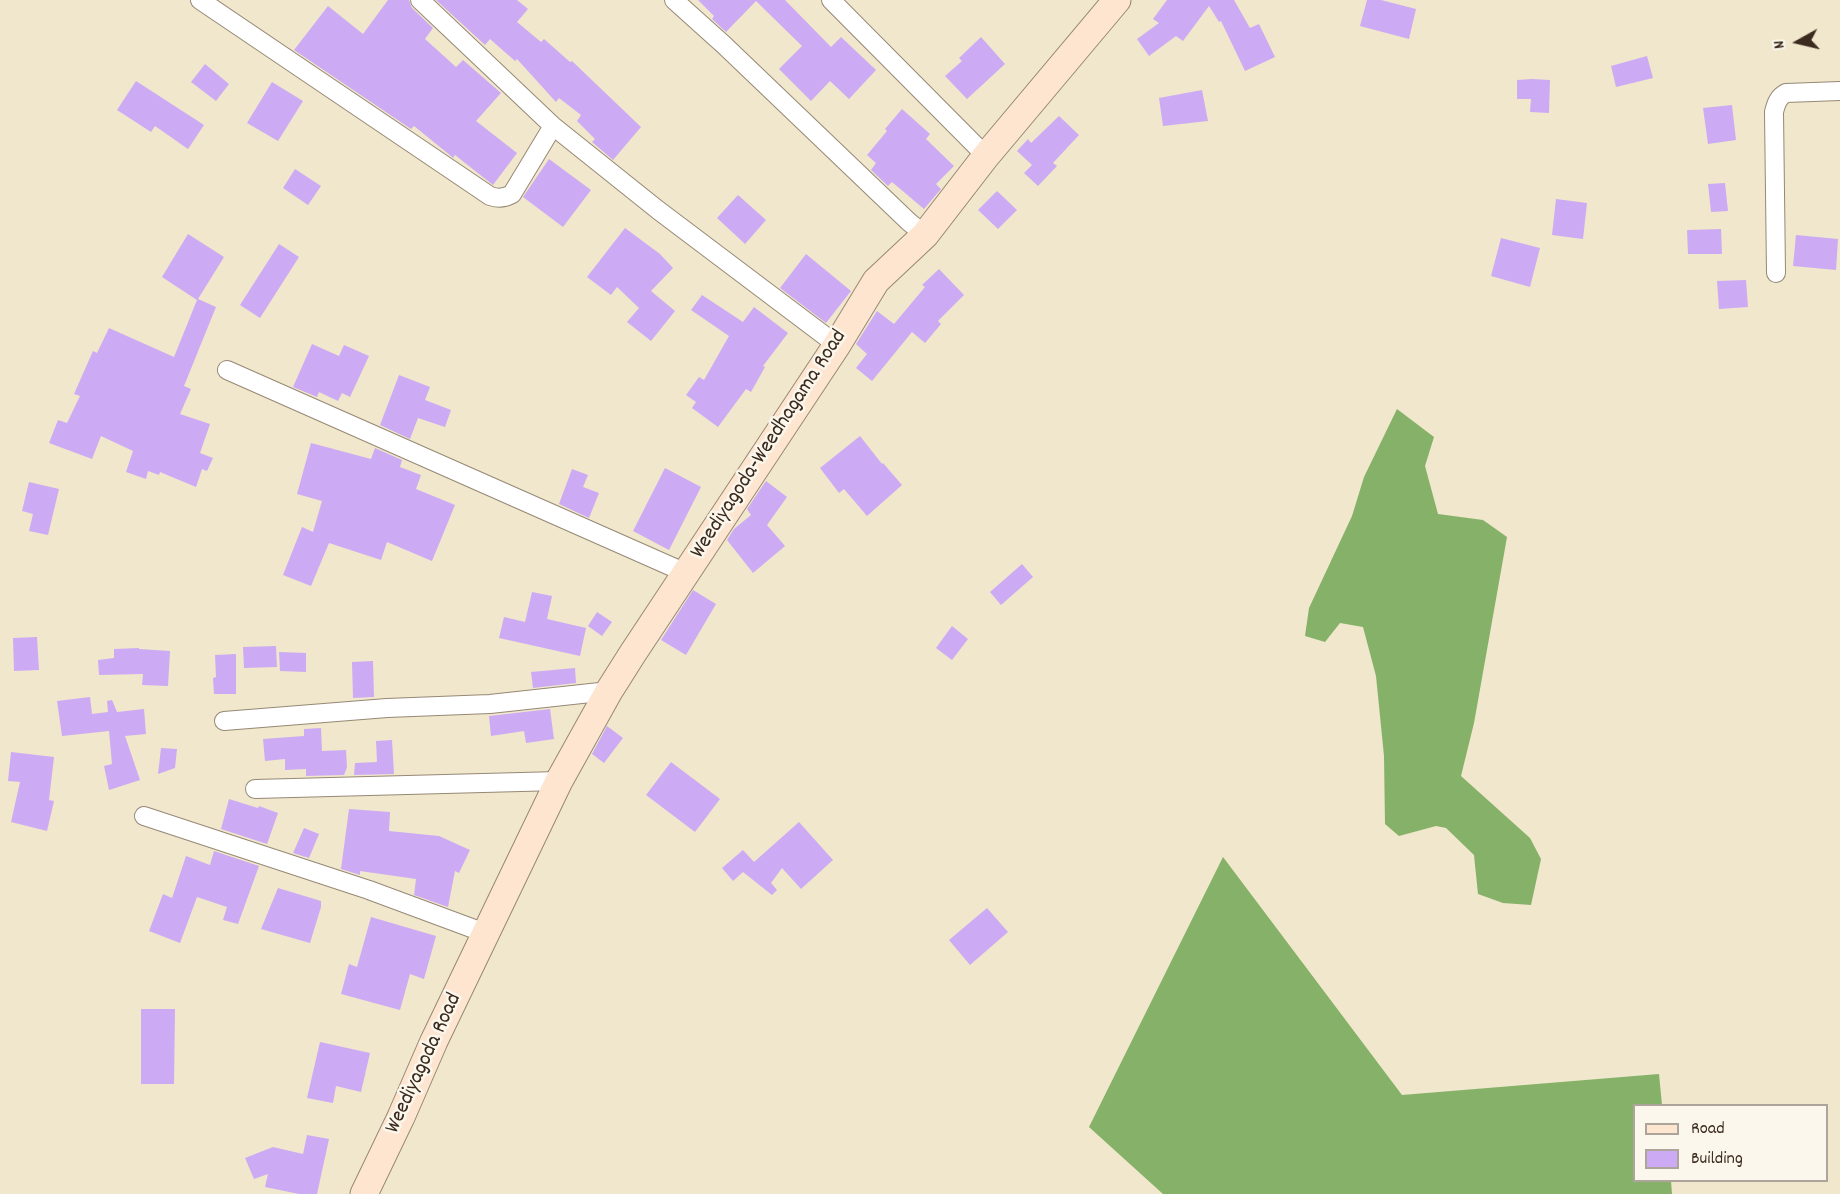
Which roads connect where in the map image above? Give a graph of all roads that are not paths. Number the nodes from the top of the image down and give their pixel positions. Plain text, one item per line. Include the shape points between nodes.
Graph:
1 (200, 0) edge
2 (420, 0) edge
3 (674, 0) edge
4 (831, 0) edge
5 (1117, 0) edge
6 (1840, 91) edge
7 (553, 126) junction
8 (986, 156) junction
9 (925, 235) junction
10 (1776, 273) dead end
11 (837, 345) junction
12 (227, 370) dead end
13 (686, 573) junction
14 (609, 691) junction
15 (224, 721) dead end
16 (559, 781) junction
17 (255, 789) dead end
18 (144, 816) dead end
19 (486, 933) junction
20 (364, 1194) edge

1 - 7 street via 490,196 512,194
2 - 7 street
3 - 9 street
4 - 8 street
5 - 8 street, Weediyagoda-Weedhagama Road
6 - 10 street via 1786,93 1775,106
7 - 11 street
8 - 9 street, Weediyagoda-Weedhagama Road
9 - 11 street, Weediyagoda-Weedhagama Road via 876,281
11 - 13 street, Weediyagoda-Weedhagama Road
12 - 13 street
13 - 14 street, Weediyagoda-Weedhagama Road
14 - 15 street via 490,704
14 - 16 street, Weediyagoda-Weedhagama Road
16 - 17 street
16 - 19 street, Weediyagoda-Weedhagama Road
18 - 19 street
19 - 20 street, Weediyagoda Road

